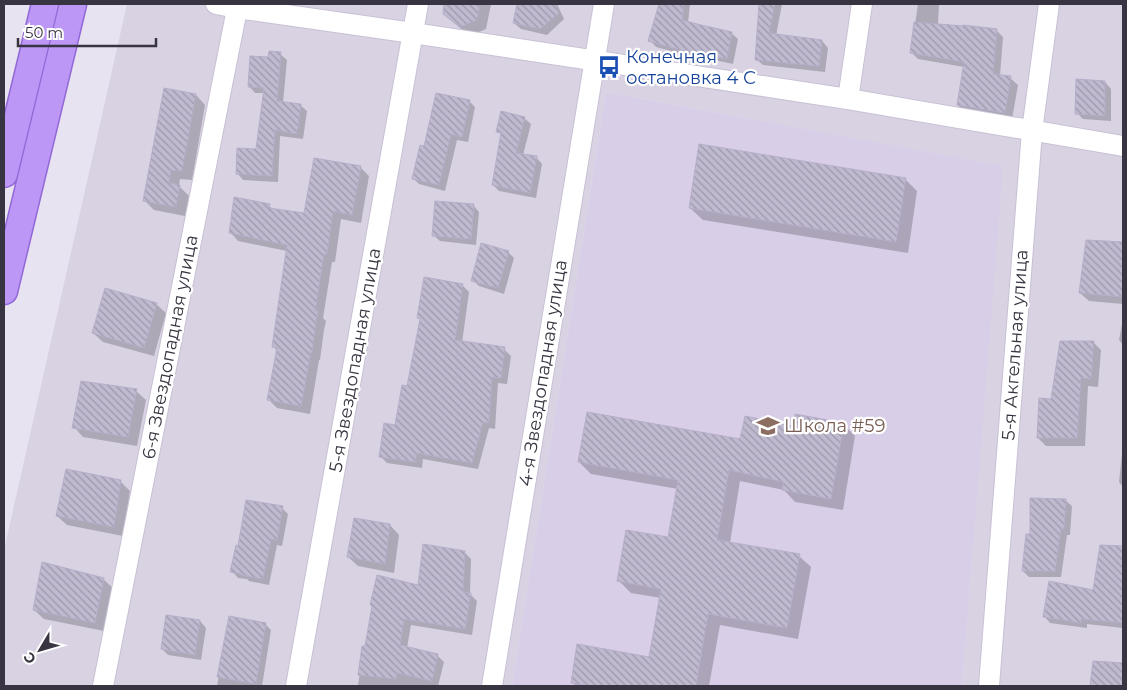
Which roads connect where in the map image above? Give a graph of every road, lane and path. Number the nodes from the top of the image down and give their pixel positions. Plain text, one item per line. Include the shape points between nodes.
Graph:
1 (45, 4) edge
2 (73, 4) edge
3 (216, 4) edge
4 (418, 4) edge
5 (604, 4) edge
6 (862, 4) edge
7 (1049, 4) edge
8 (238, 6) edge
9 (413, 33) junction
10 (594, 60) junction
11 (848, 100) junction
12 (1032, 131) junction
13 (1123, 146) edge
14 (4, 174) edge
15 (4, 291) edge
16 (103, 686) edge
17 (296, 686) edge
18 (492, 686) edge
19 (989, 686) edge

1 - 14 main road
2 - 15 main road
3 - 8 street
4 - 9 street, 5-я Звездопадная улица
5 - 10 street, 4-я Звездопадная улица
6 - 11 street
7 - 12 street, 5-я Акгельная улица
8 - 9 street
8 - 16 street, 6-я Звездопадная улица
9 - 10 street
9 - 17 street, 5-я Звездопадная улица
10 - 11 street
10 - 18 street, 4-я Звездопадная улица
11 - 12 street
12 - 13 street
12 - 19 street, 5-я Акгельная улица

